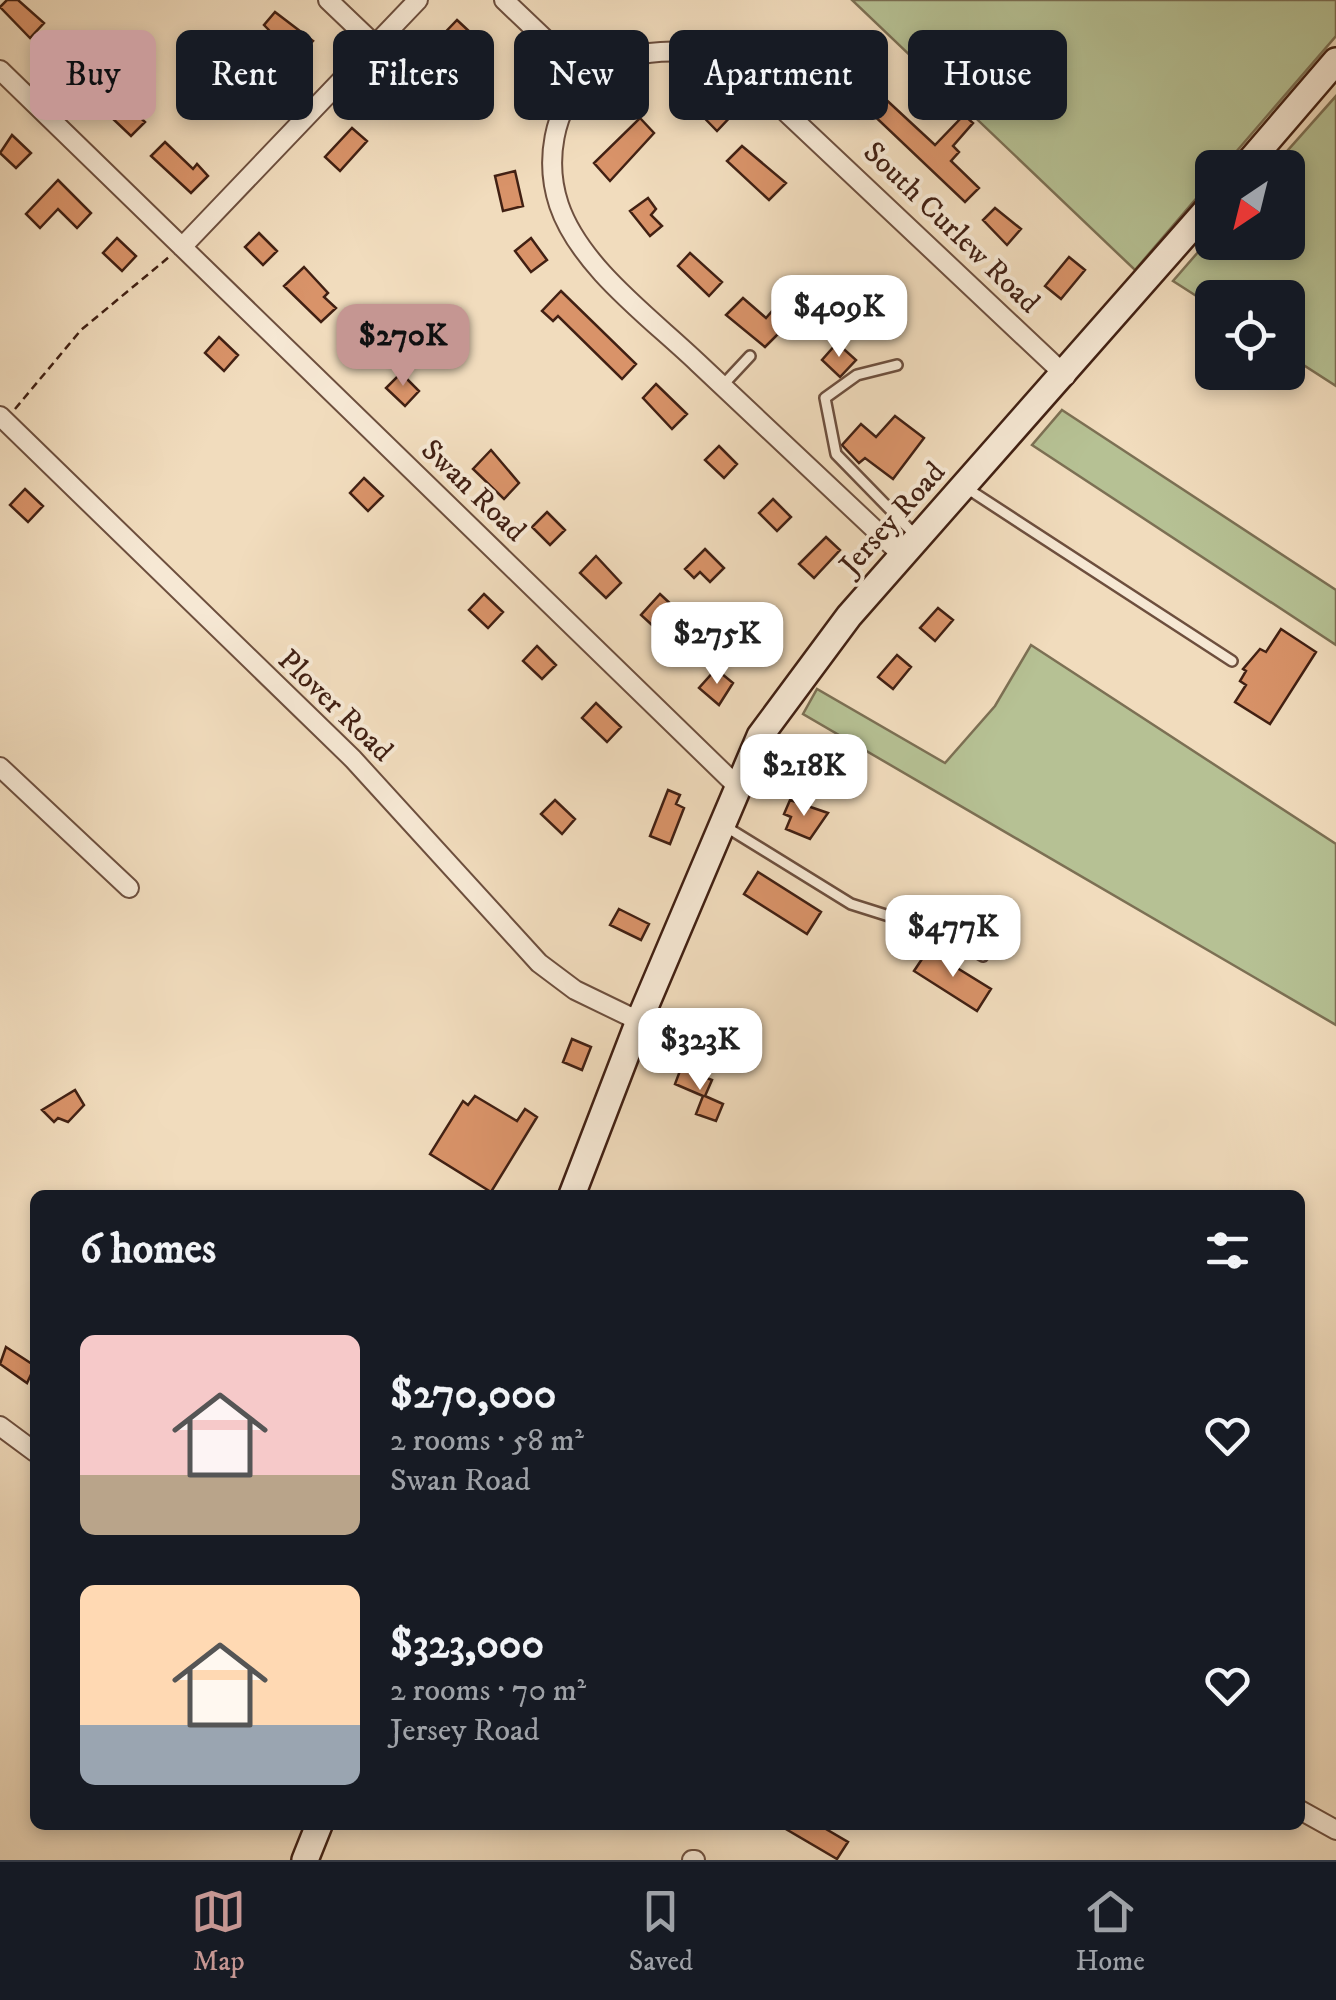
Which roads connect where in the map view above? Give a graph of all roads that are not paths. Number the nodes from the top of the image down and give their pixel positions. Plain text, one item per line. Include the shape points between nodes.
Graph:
1 (328, 0) edge
2 (418, 0) edge
3 (504, 0) edge
4 (359, 30) edge
5 (386, 30) edge
6 (536, 30) edge
7 (649, 56) edge
8 (1336, 61) edge
9 (0, 70) edge
10 (333, 85) edge
11 (559, 120) edge
12 (1259, 150) edge
13 (1195, 224) edge
14 (182, 247) junction
15 (750, 356) dead end
16 (896, 365) dead end
17 (1066, 376) junction
18 (722, 386) junction
19 (3, 419) edge
20 (966, 487) junction
21 (910, 547) junction
22 (1232, 661) dead end
23 (0, 767) edge
24 (736, 785) junction
25 (721, 824) junction
26 (129, 888) dead end
27 (982, 956) dead end
28 (640, 1020) junction
29 (574, 1190) edge
30 (0, 1426) edge
31 (30, 1448) edge
32 (1305, 1813) edge
33 (318, 1830) edge
34 (1336, 1830) edge
35 (306, 1860) edge

1 - 4 street
2 - 5 street
3 - 6 street
7 - 17 street, South Curlew Road via 702,53 738,66
8 - 12 street
9 - 14 street, Swan Road
10 - 14 street
11 - 18 street via 552,142 554,182 569,229
13 - 17 street, Jersey Road
14 - 24 street, Swan Road
15 - 18 lane
16 - 21 lane via 857,374 825,398 836,454
17 - 20 street, Jersey Road
18 - 21 street
19 - 28 street, Plover Road via 354,759 529,954 574,990
20 - 21 street, Jersey Road
20 - 22 lane
21 - 24 street, Jersey Road via 784,698
23 - 26 street
24 - 25 street, Jersey Road
25 - 27 lane via 851,904 946,934
25 - 28 street, Jersey Road
28 - 29 street, Jersey Road
30 - 31 street
32 - 34 street
33 - 35 street

